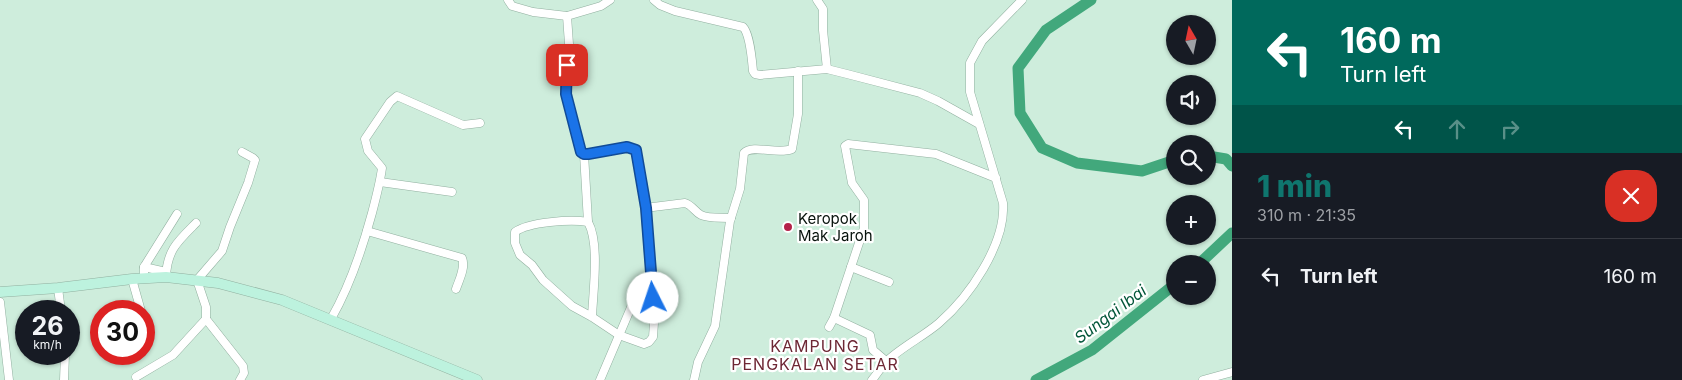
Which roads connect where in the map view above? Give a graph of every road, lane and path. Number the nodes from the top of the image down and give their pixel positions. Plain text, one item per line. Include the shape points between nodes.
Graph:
1 (508, 0) edge
2 (610, 0) edge
3 (654, 0) edge
4 (817, 0) edge
5 (1022, 0) edge
6 (567, 16) junction
7 (827, 70) junction
8 (798, 71) junction
9 (480, 123) dead end
10 (979, 124) junction
11 (242, 152) dead end
12 (584, 154) junction
13 (996, 178) junction
14 (380, 182) junction
15 (452, 192) dead end
16 (646, 208) junction
17 (176, 214) dead end
18 (731, 218) junction
19 (588, 222) junction
20 (196, 223) dead end
21 (367, 231) junction
22 (144, 267) junction
23 (851, 267) junction
24 (166, 275) junction
25 (144, 278) junction
26 (132, 279) junction
27 (197, 280) junction
28 (890, 282) dead end
29 (58, 288) junction
30 (456, 289) dead end
31 (0, 292) edge
32 (653, 298) junction
33 (60, 300) edge
34 (138, 300) edge
35 (0, 302) edge
36 (592, 317) junction
37 (834, 318) junction
38 (206, 319) junction
39 (331, 319) junction
40 (829, 327) dead end
41 (619, 335) junction
42 (886, 362) junction
43 (65, 365) edge
44 (1232, 372) edge
45 (136, 377) dead end
46 (9, 380) edge
47 (64, 380) edge
48 (240, 380) edge
49 (477, 380) edge
50 (600, 380) edge
51 (694, 380) edge
52 (872, 380) edge
53 (1203, 380) edge

1 - 6 street via 512,6 532,12
2 - 6 street
3 - 8 street via 675,11 743,27 748,36 755,74
4 - 7 street via 823,9
5 - 10 street via 982,41 970,63 970,92
6 - 12 street via 569,44 565,90 579,146
7 - 8 street
7 - 10 street via 920,93
8 - 18 street via 798,114 792,149 784,152 746,150 740,189
9 - 14 street via 463,125 397,96 364,139 368,151 382,168
10 - 13 street
11 - 27 street via 254,160 248,183 222,251
12 - 16 street via 627,147 636,150
12 - 19 street
13 - 23 street via 932,153 848,144 845,148 851,180 863,197 864,208 864,228
13 - 42 street via 1004,214 995,245 978,275 940,322
14 - 15 street
14 - 21 street
16 - 18 street via 685,203 706,217
16 - 32 street
17 - 22 street
18 - 51 street via 715,326 698,362
19 - 36 street via 595,258
19 - 36 street via 556,222 520,228 515,232 515,243 520,255 555,291
20 - 24 street via 169,254
21 - 30 street via 462,258 463,268
21 - 39 street
22 - 24 street
22 - 25 street
23 - 28 street
23 - 37 street
24 - 25 main road
24 - 27 main road
25 - 26 main road
26 - 29 main road
26 - 34 street
27 - 38 street via 206,307
27 - 39 main road via 282,300
29 - 31 main road
29 - 33 street
32 - 41 street via 632,305
32 - 41 street via 654,330 649,342 644,344
35 - 46 street
36 - 41 street
37 - 40 street
37 - 42 street via 870,335 873,350
38 - 45 street via 173,355
38 - 48 street via 243,366
39 - 49 main road
41 - 50 street
42 - 52 street
43 - 47 street
44 - 53 street

